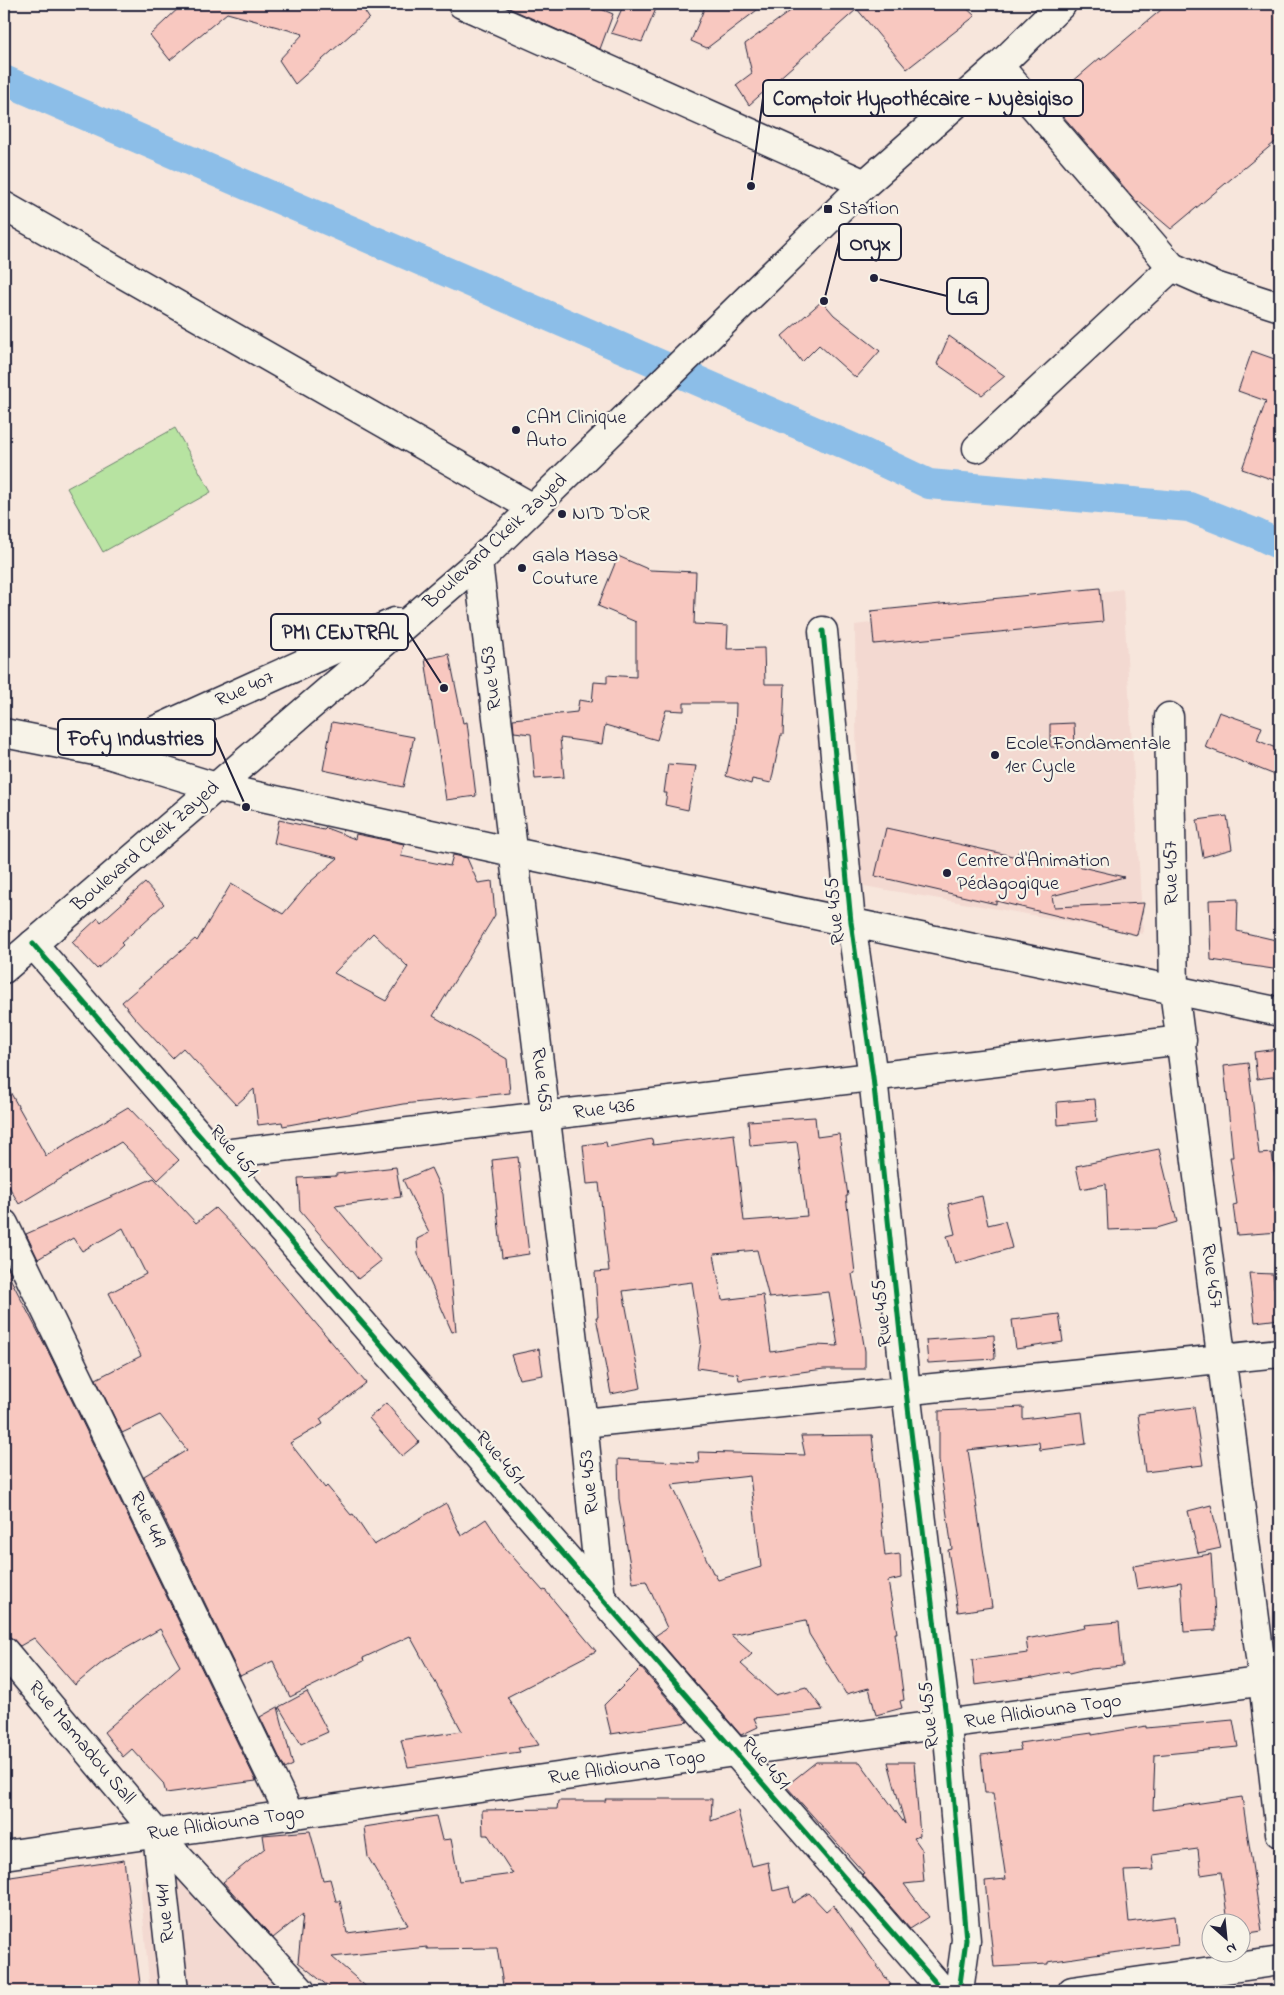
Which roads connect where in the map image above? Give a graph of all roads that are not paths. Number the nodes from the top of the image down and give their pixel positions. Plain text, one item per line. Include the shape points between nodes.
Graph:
1 (462, 4) edge
2 (1051, 7) edge
3 (999, 66) junction
4 (865, 184) junction
5 (4, 206) edge
6 (1172, 267) junction
7 (1280, 307) edge
8 (978, 448) dead end
9 (533, 508) junction
10 (478, 562) junction
11 (425, 609) junction
12 (823, 631) dead end
13 (1169, 717) dead end
14 (4, 733) edge
15 (105, 753) junction
16 (216, 787) junction
17 (513, 852) junction
18 (851, 922) junction
19 (33, 944) junction
20 (4, 969) edge
21 (1174, 990) junction
22 (1280, 1012) edge
23 (1182, 1040) junction
24 (873, 1077) junction
25 (546, 1116) junction
26 (215, 1155) junction
27 (4, 1224) edge
28 (1280, 1353) edge
29 (1222, 1359) junction
30 (906, 1391) junction
31 (583, 1423) junction
32 (602, 1599) junction
33 (4, 1651) edge
34 (1272, 1680) edge
35 (947, 1725) junction
36 (735, 1752) junction
37 (290, 1815) junction
38 (1280, 1833) edge
39 (157, 1834) junction
40 (4, 1855) edge
41 (1280, 1961) edge
42 (174, 1991) edge
43 (301, 1991) edge
44 (943, 1991) edge
45 (959, 1991) edge
46 (1072, 1991) edge

1 - 4 street
2 - 3 street, Boulevard Ckeik Zayed
3 - 4 street, Boulevard Ckeik Zayed
3 - 6 street
4 - 9 street, Boulevard Ckeik Zayed
5 - 9 street
6 - 7 street via 1215,286
6 - 8 street
9 - 10 street, Boulevard Ckeik Zayed
10 - 11 street, Boulevard Ckeik Zayed
10 - 17 street, Rue 453
11 - 15 street, Rue 407
11 - 16 street, Boulevard Ckeik Zayed
12 - 18 street, Rue 455
13 - 21 street, Rue 457
14 - 15 street
15 - 16 street
16 - 17 street
16 - 19 street, Boulevard Ckeik Zayed
17 - 18 street
17 - 25 street, Rue 453
18 - 21 street
18 - 24 street, Rue 455
19 - 20 street, Boulevard Ckeik Zayed
19 - 26 street, Rue 451
21 - 22 street
21 - 23 street, Rue 457
23 - 24 street, Rue 436
23 - 29 street, Rue 457
24 - 25 street, Rue 436
24 - 30 street, Rue 455
25 - 26 street, Rue 436
25 - 31 street, Rue 453
26 - 32 street, Rue 451
27 - 37 street, Rue 449
28 - 29 street
29 - 30 street
29 - 34 street, Rue 457
30 - 31 street
30 - 35 street, Rue 455
31 - 32 street, Rue 453
32 - 36 street, Rue 451
33 - 39 street, Rue Mamadou Sall
34 - 35 street, Rue Alidiouna Togo
34 - 38 street, Rue 457
35 - 36 street, Rue Alidiouna Togo
35 - 45 street, Rue 455 via 966,1940
36 - 37 street, Rue Alidiouna Togo
36 - 44 street, Rue 451
37 - 39 street, Rue Alidiouna Togo
39 - 40 street, Rue Alidiouna Togo
39 - 42 street, Rue 441
39 - 43 street, Rue Mamadou Sall
41 - 46 street

